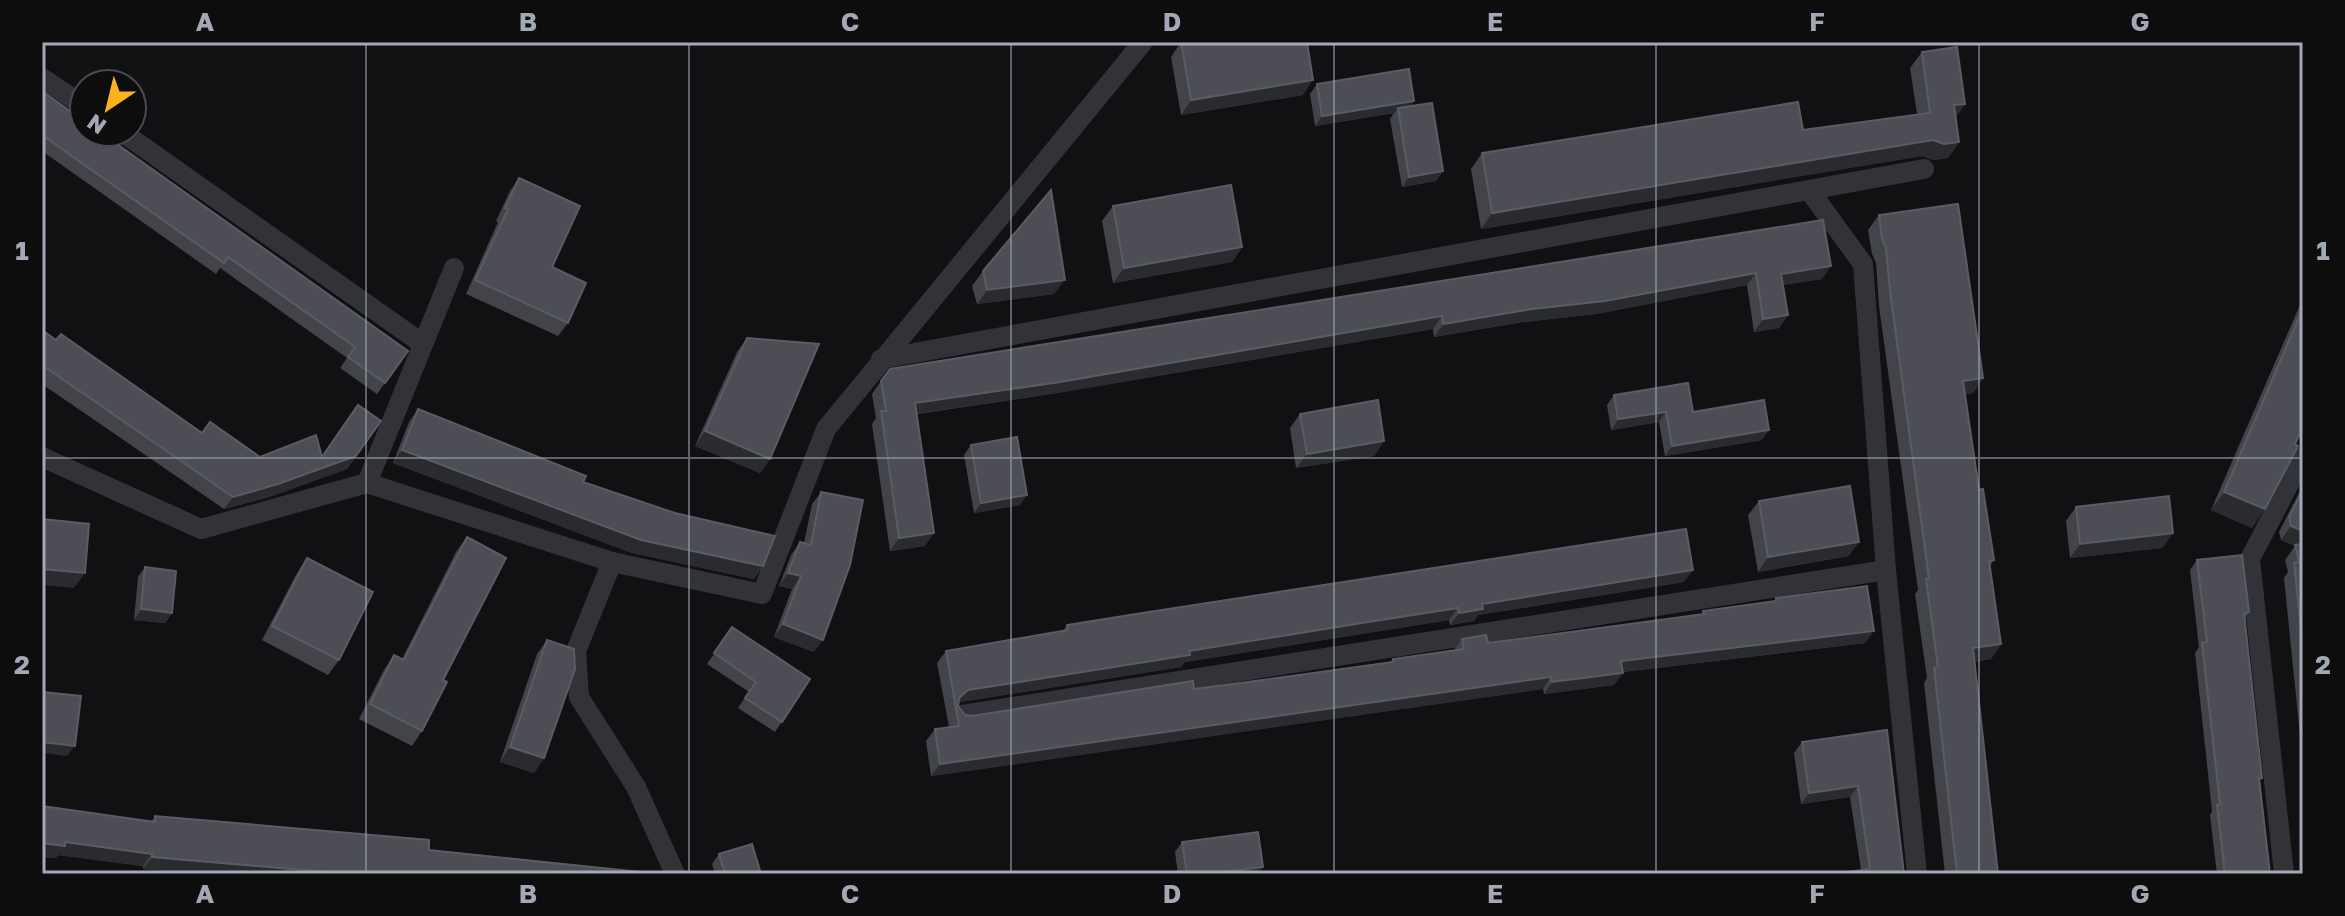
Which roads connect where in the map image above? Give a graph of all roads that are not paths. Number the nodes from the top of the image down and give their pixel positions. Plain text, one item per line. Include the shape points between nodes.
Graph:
1 (1143, 42) edge
2 (42, 78) edge
3 (68, 95) edge
4 (145, 148) edge
5 (1924, 169) dead end
6 (1809, 190) junction
7 (454, 268) dead end
8 (423, 344) junction
9 (881, 359) junction
10 (42, 457) edge
11 (2303, 457) edge
12 (367, 483) junction
13 (612, 562) junction
14 (1886, 570) junction
15 (962, 715) edge
16 (675, 874) edge
17 (1917, 874) edge
18 (2284, 874) edge

1 - 9 street
2 - 3 street
4 - 8 street
5 - 6 street
6 - 9 street
6 - 14 street via 1863,264
7 - 8 street
8 - 12 street
9 - 13 street via 826,429 762,594
10 - 12 street via 201,529
11 - 18 street via 2250,559
12 - 13 street
13 - 16 street via 576,651 579,697 636,787
14 - 15 street
14 - 17 street

